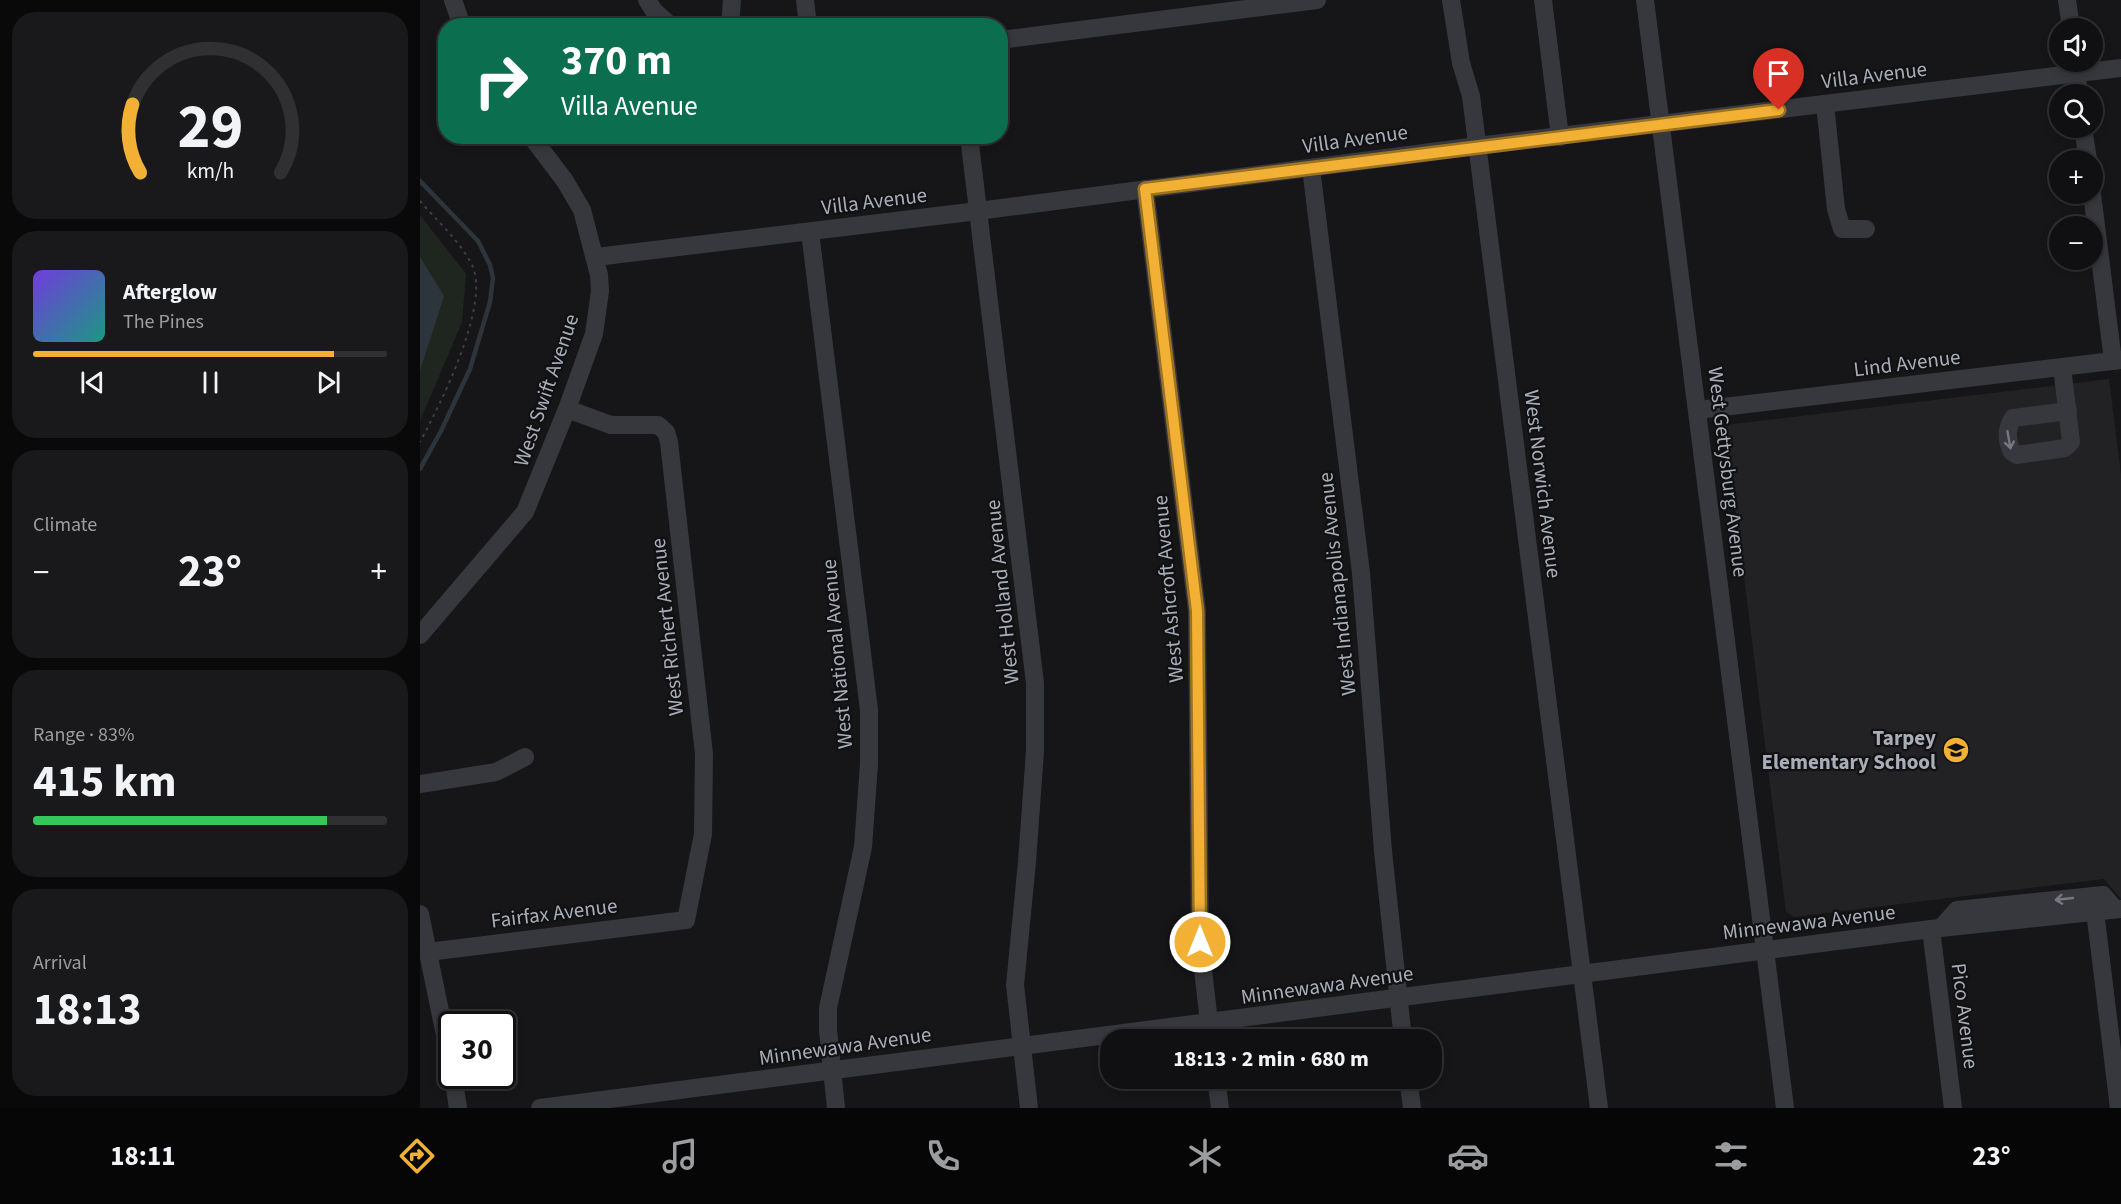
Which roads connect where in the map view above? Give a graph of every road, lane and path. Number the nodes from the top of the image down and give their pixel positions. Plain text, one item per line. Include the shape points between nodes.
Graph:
1 (453, 0) edge
2 (647, 0) edge
3 (732, 0) edge
4 (805, 0) edge
5 (1317, 0) edge
6 (1451, 0) edge
7 (1543, 0) edge
8 (1645, 0) edge
9 (2067, 0) edge
10 (459, 18) edge
11 (662, 18) edge
12 (731, 18) edge
13 (807, 18) edge
14 (2070, 18) edge
15 (1008, 39) edge
16 (2103, 68) edge
17 (2121, 68) edge
18 (2049, 72) edge
19 (1825, 104) junction
20 (1662, 124) junction
21 (1560, 137) junction
22 (537, 144) edge
23 (970, 144) edge
24 (1477, 146) junction
25 (1311, 168) junction
26 (1145, 189) junction
27 (420, 201) edge
28 (2094, 204) edge
29 (978, 211) junction
30 (1866, 229) dead end
31 (810, 232) junction
32 (596, 257) junction
33 (2117, 360) edge
34 (2062, 367) junction
35 (567, 409) junction
36 (1698, 410) junction
37 (2068, 411) dead end
38 (420, 442) edge
39 (420, 635) edge
40 (525, 757) dead end
41 (420, 784) edge
42 (2118, 909) edge
43 (2095, 911) junction
44 (420, 914) edge
45 (686, 920) joint
46 (1937, 928) junction
47 (1765, 950) junction
48 (428, 952) junction
49 (1583, 975) junction
50 (1398, 997) junction
51 (440, 1011) edge
52 (1210, 1029) edge
53 (1221, 1029) edge
54 (1402, 1029) edge
55 (1100, 1039) edge
56 (1021, 1044) junction
57 (832, 1071) junction
58 (455, 1089) edge
59 (1217, 1089) edge
60 (1409, 1089) edge
61 (647, 1101) edge
62 (458, 1108) edge
63 (540, 1108) edge
64 (837, 1108) edge
65 (1029, 1108) edge
66 (1220, 1108) edge
67 (1412, 1108) edge
68 (1599, 1108) edge
69 (1785, 1108) edge
70 (1953, 1108) edge
71 (2119, 1108) edge

1 - 10 street
2 - 11 street
3 - 12 street
4 - 13 street
5 - 15 street
6 - 24 street, West Norwich Avenue
7 - 21 street
8 - 20 street, West Gettysburg Avenue
9 - 14 street
16 - 17 street, Villa Avenue
18 - 19 street, Villa Avenue
19 - 20 street, Villa Avenue
19 - 30 street via 1836,209 1842,229
20 - 21 street, Villa Avenue
20 - 36 street, West Gettysburg Avenue
21 - 24 street, Villa Avenue
22 - 32 street, West Swift Avenue via 582,210
23 - 29 street, West Holland Avenue
24 - 25 street, Villa Avenue
24 - 49 street, West Norwich Avenue
25 - 26 street, Villa Avenue
25 - 50 street, West Indianapolis Avenue via 1360,573
26 - 29 street, Villa Avenue
26 - 52 street, West Ashcroft Avenue via 1197,611 1200,942
27 - 38 path via 468,259 477,288 471,327
28 - 33 street
29 - 31 street, Villa Avenue
29 - 56 street, West Holland Avenue via 1035,683 1035,751 1015,985
31 - 32 street, Villa Avenue
31 - 57 street, West National Avenue via 869,710 863,847 828,1008
32 - 35 street, West Swift Avenue via 600,291 594,334
33 - 34 street, Lind Avenue
34 - 36 street, Lind Avenue
34 - 37 street
35 - 39 street, West Swift Avenue via 525,512
35 - 45 street, West Richert Avenue via 611,425 658,425 669,442 704,754 703,834
36 - 47 street, West Gettysburg Avenue
40 - 41 street via 496,772
42 - 43 street, Minnewawa Avenue
42 -> 46 street via 2103,895 1957,910
43 - 46 street, Minnewawa Avenue
43 - 71 street
44 - 48 street
45 - 48 street, Fairfax Avenue
46 - 47 street, Minnewawa Avenue
46 - 70 street, Pico Avenue
47 - 49 street, Minnewawa Avenue
47 - 69 street, West Gettysburg Avenue
48 - 51 street
49 - 50 street, Minnewawa Avenue
49 - 68 street, West Norwich Avenue
50 - 53 street, Minnewawa Avenue
50 - 54 street, West Indianapolis Avenue
55 - 56 street, Minnewawa Avenue
56 - 57 street, Minnewawa Avenue
56 - 65 street, West Holland Avenue
57 - 61 street, Minnewawa Avenue
57 - 64 street, West National Avenue
58 - 62 street
59 - 66 street
60 - 67 street
61 - 63 street, Minnewawa Avenue

